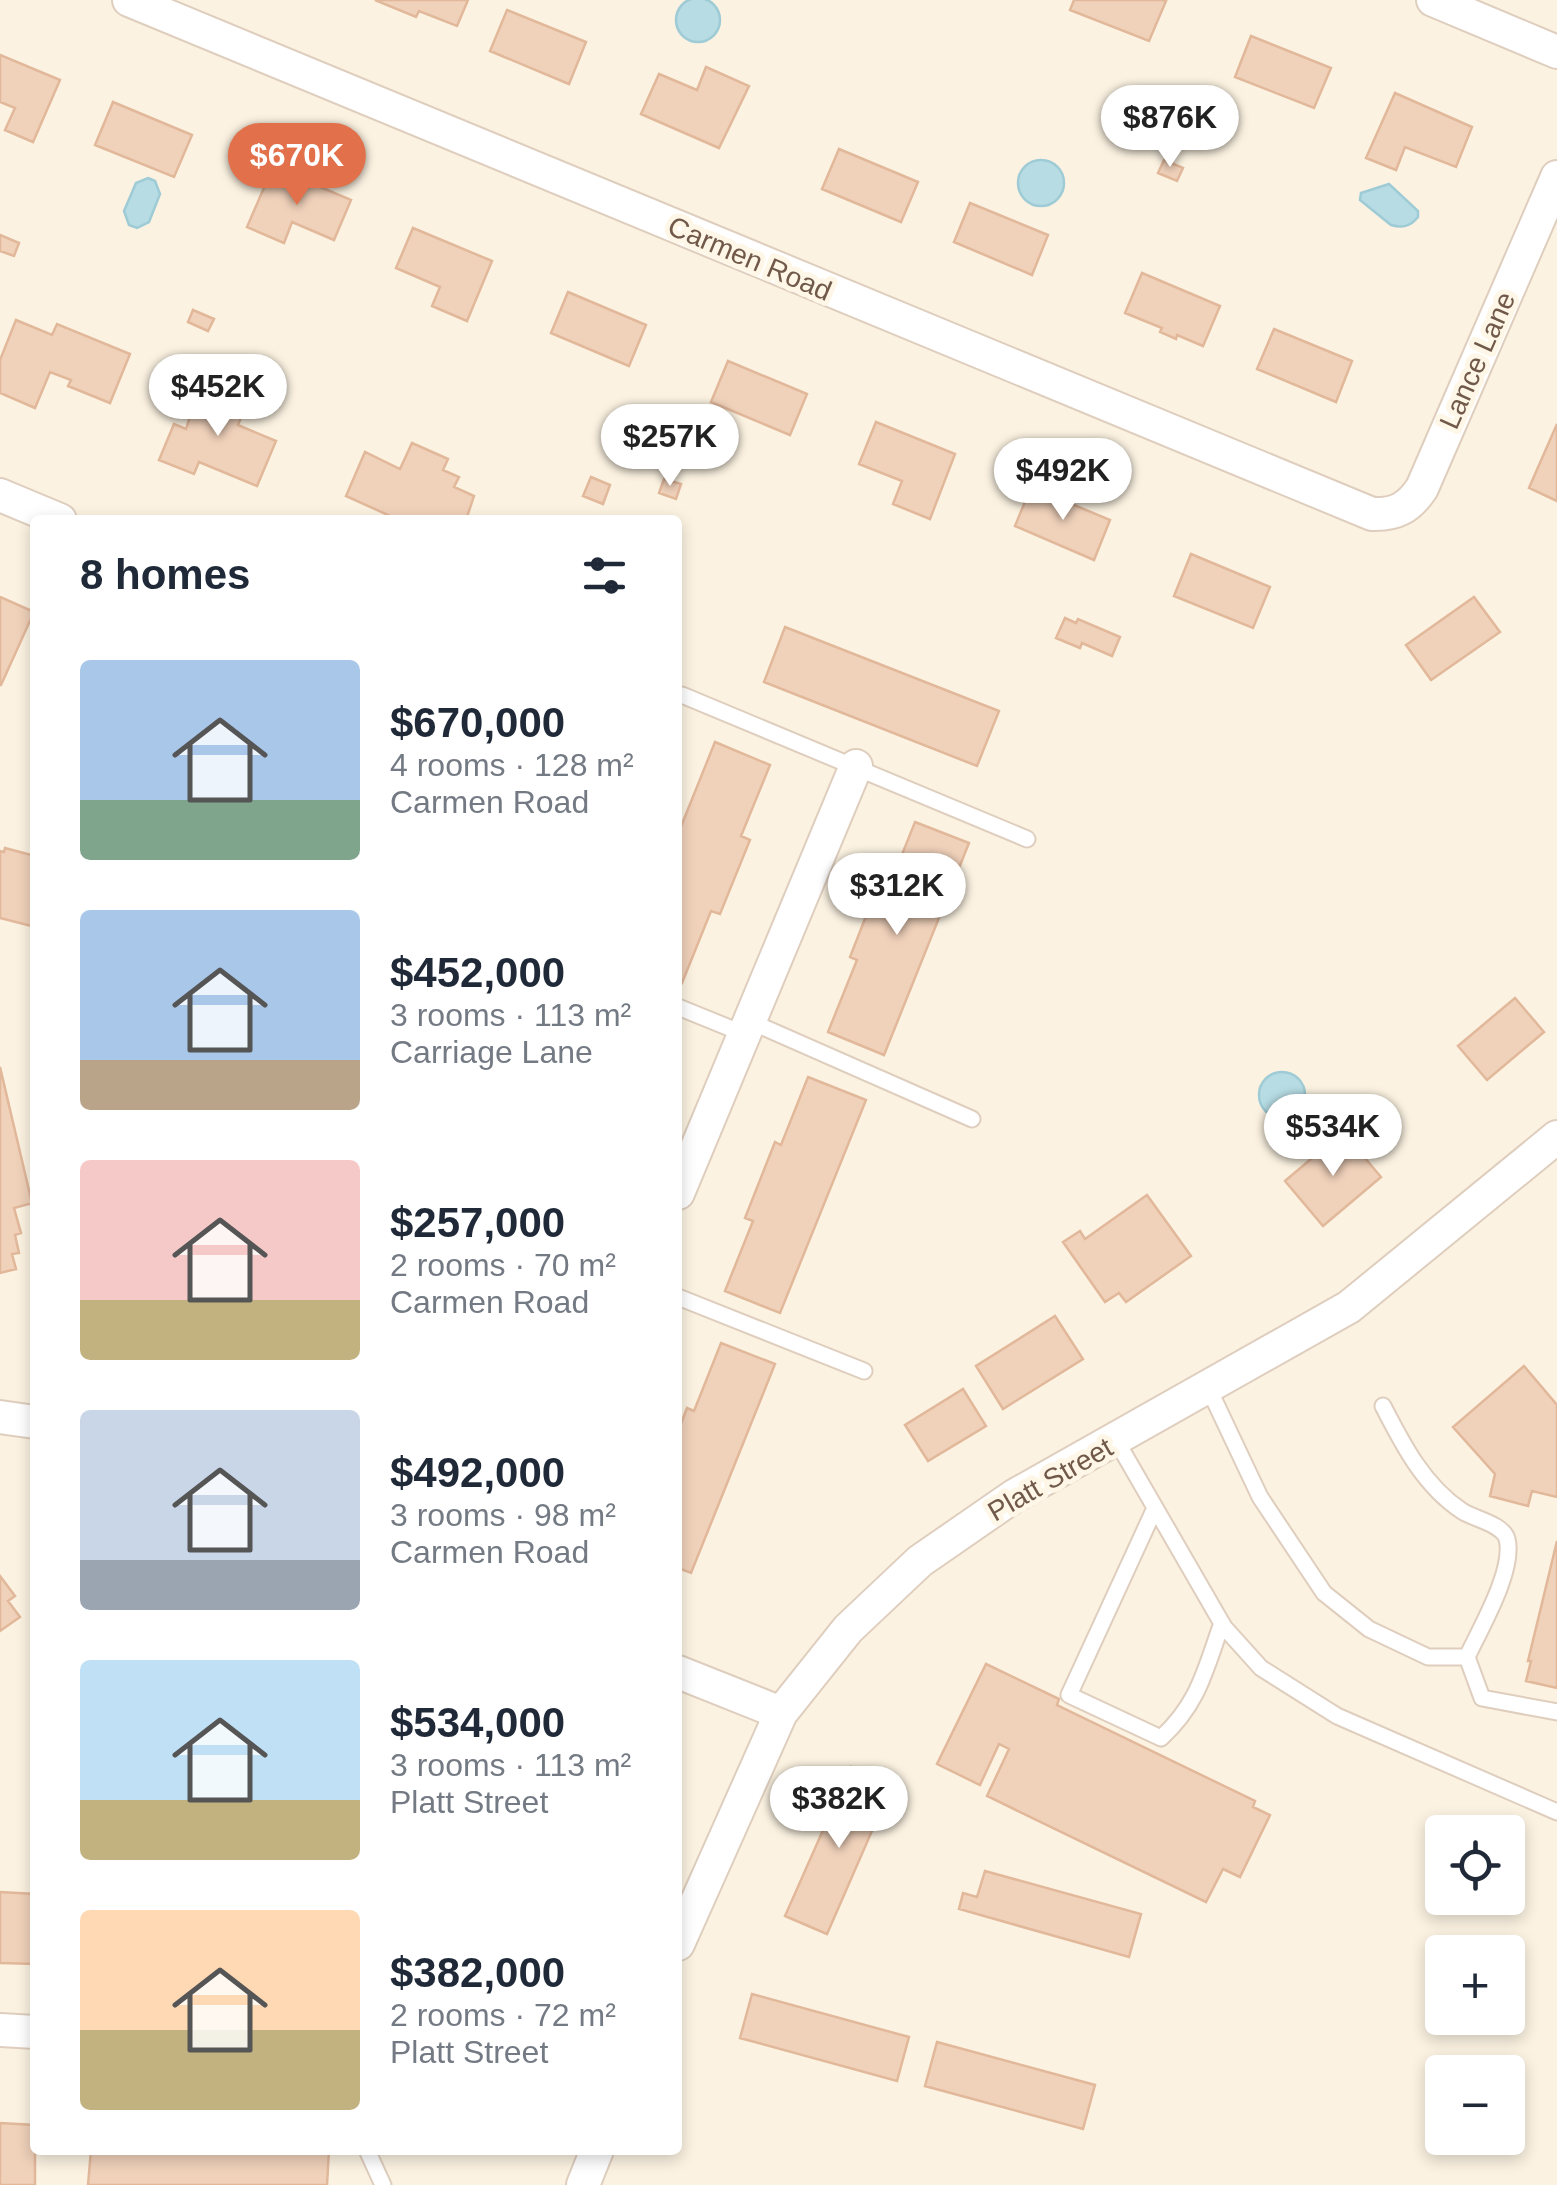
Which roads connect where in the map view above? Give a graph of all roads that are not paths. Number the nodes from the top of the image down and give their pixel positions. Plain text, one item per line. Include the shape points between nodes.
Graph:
1 (129, 0) edge
2 (1433, 0) edge
3 (1557, 52) edge
4 (1557, 177) edge
5 (0, 496) edge
6 (1372, 514) joint
7 (48, 515) edge
8 (682, 694) dead end
9 (856, 766) junction
10 (1027, 839) dead end
11 (682, 1007) edge
12 (745, 1027) junction
13 (972, 1119) dead end
14 (1557, 1137) edge
15 (682, 1182) edge
16 (682, 1299) edge
17 (864, 1372) dead end
18 (1208, 1387) junction
19 (1383, 1406) dead end
20 (0, 1417) edge
21 (30, 1421) edge
22 (1116, 1440) junction
23 (1156, 1508) junction
24 (1222, 1623) junction
25 (1467, 1657) junction
26 (682, 1674) edge
27 (1557, 1712) edge
28 (781, 1713) junction
29 (1557, 1812) edge
30 (682, 1935) edge
31 (0, 2030) edge
32 (30, 2032) edge
33 (368, 2155) edge
34 (595, 2155) edge
35 (383, 2185) edge
36 (584, 2185) edge

1 - 6 street, Carmen Road
2 - 3 street
4 - 6 street, Lance Lane via 1422,488 1400,511
5 - 7 street
8 - 9 lane
9 - 10 lane
9 - 12 street
11 - 12 lane
12 - 13 lane
12 - 15 street
14 - 18 street, Platt Street via 1349,1307
16 - 17 lane
18 - 22 street, Platt Street
18 - 25 lane via 1260,1497 1324,1593 1369,1630 1428,1657
19 - 25 lane via 1429,1481 1507,1539 1504,1573
20 - 21 street
22 - 23 lane
22 - 28 street, Platt Street via 1014,1496 920,1562 848,1629
23 - 24 lane
23 - 24 lane via 1069,1695 1161,1738 1184,1716 1200,1686
24 - 29 lane via 1261,1668 1337,1716
25 - 27 lane via 1482,1698
26 - 28 street
28 - 30 street, Platt Street
31 - 32 street
33 - 35 lane
34 - 36 street

